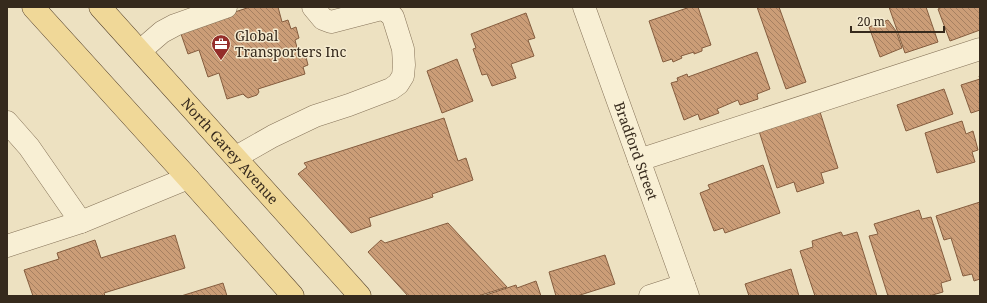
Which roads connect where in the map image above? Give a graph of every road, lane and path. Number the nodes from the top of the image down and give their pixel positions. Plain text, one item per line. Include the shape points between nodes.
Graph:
1 (33, 7) edge
2 (100, 7) edge
3 (226, 7) edge
4 (313, 7) edge
5 (584, 7) edge
6 (980, 50) edge
7 (140, 51) junction
8 (7, 122) edge
9 (236, 158) junction
10 (639, 160) junction
11 (188, 178) junction
12 (81, 222) junction
13 (7, 246) edge
14 (686, 291) edge
15 (293, 296) edge
16 (360, 296) edge
17 (650, 296) edge

1 - 11 main road
2 - 7 main road, North Garey Avenue
3 - 7 street via 162,32
4 - 9 street via 323,20 331,22 381,9 388,12 393,17 403,49 403,76 391,89 316,116 273,136
5 - 10 street, Bradford Street
6 - 10 street
7 - 9 main road, North Garey Avenue
8 - 12 street via 29,147
9 - 16 main road, North Garey Avenue
10 - 14 street, Bradford Street
11 - 12 street
11 - 15 main road
12 - 13 street
14 - 17 street

